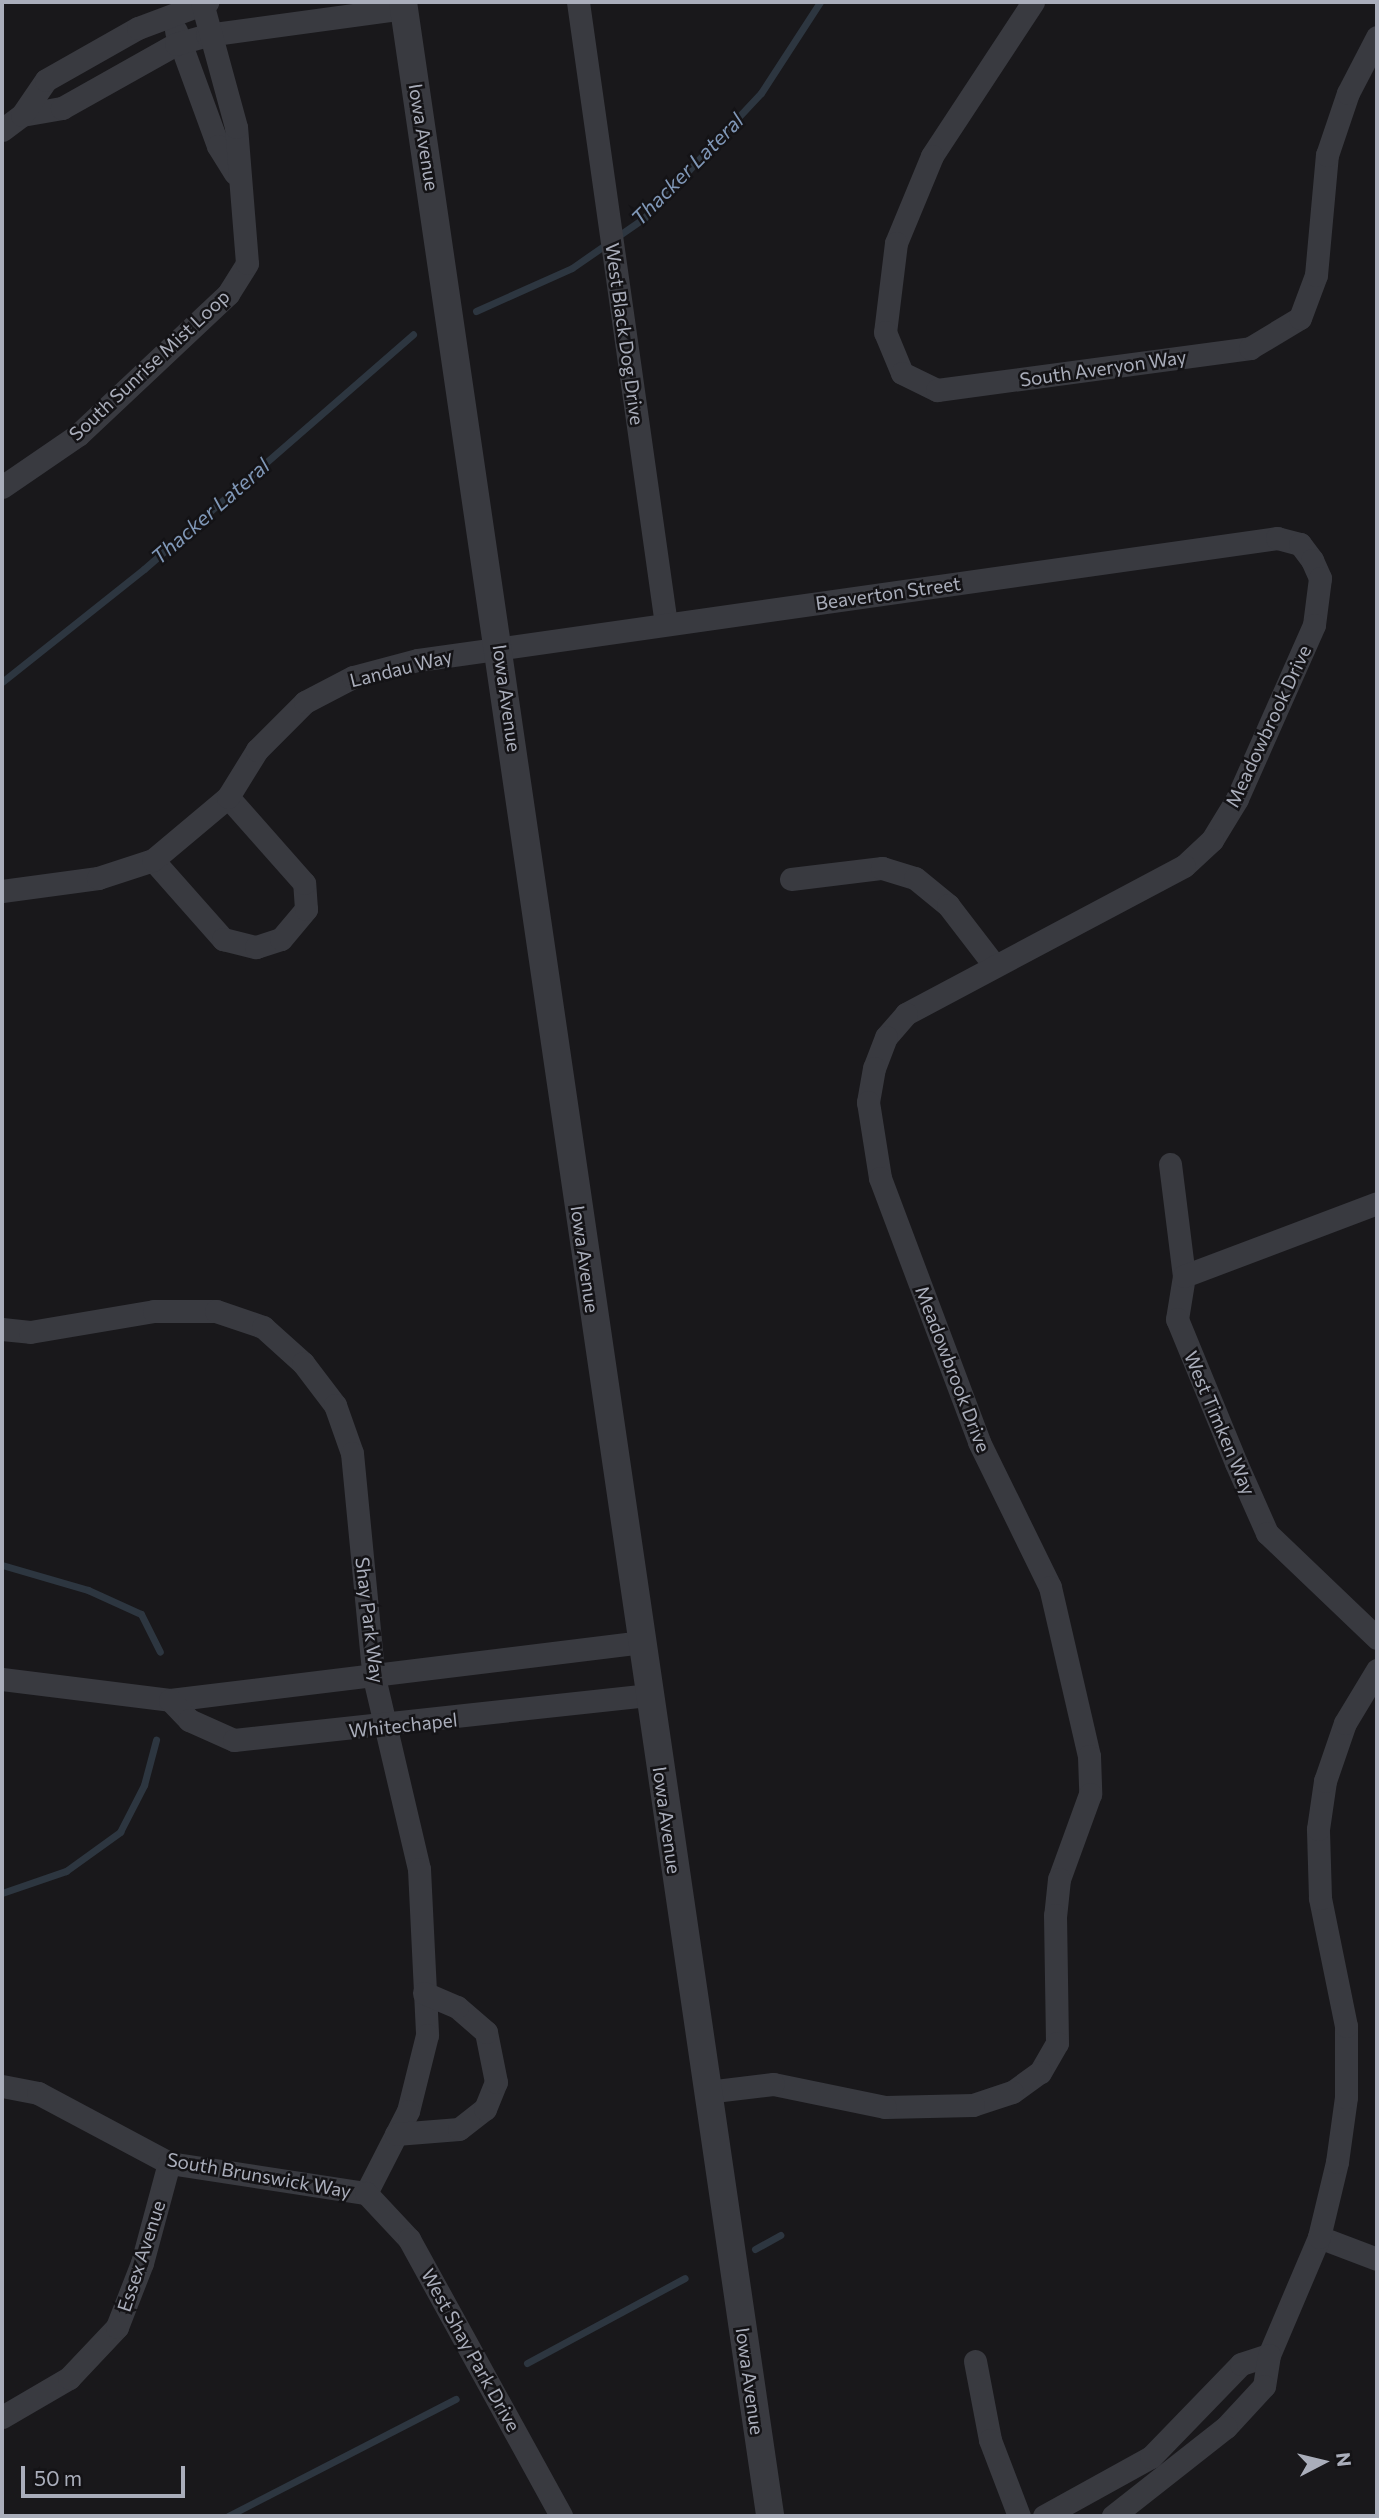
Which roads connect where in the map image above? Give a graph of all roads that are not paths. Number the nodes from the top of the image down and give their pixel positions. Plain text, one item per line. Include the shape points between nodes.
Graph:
1 (204, 2) edge
2 (578, 2) edge
3 (1033, 2) edge
4 (403, 5) edge
5 (170, 15) junction
6 (212, 34) junction
7 (1377, 37) edge
8 (180, 43) junction
9 (22, 115) junction
10 (2, 130) edge
11 (235, 173) junction
12 (2, 487) edge
13 (1277, 538) joint
14 (666, 624) junction
15 (499, 647) junction
16 (228, 797) junction
17 (153, 860) junction
18 (791, 879) dead end
19 (2, 891) edge
20 (994, 965) junction
21 (1170, 1164) dead end
22 (1377, 1203) edge
23 (1184, 1276) junction
24 (2, 1329) edge
25 (1377, 1638) edge
26 (640, 1642) junction
27 (1377, 1670) edge
28 (373, 1673) junction
29 (2, 1679) edge
30 (648, 1695) junction
31 (170, 1700) junction
32 (390, 1728) junction
33 (424, 1993) junction
34 (2, 2086) edge
35 (707, 2092) junction
36 (397, 2134) junction
37 (169, 2162) junction
38 (366, 2193) junction
39 (1319, 2237) junction
40 (1377, 2259) edge
41 (1269, 2355) junction
42 (975, 2361) dead end
43 (2, 2417) edge
44 (1151, 2457) junction
45 (1167, 2480) junction
46 (561, 2516) edge
47 (770, 2516) edge
48 (1019, 2516) edge
49 (1044, 2516) edge
50 (1113, 2516) edge

1 - 5 street
1 - 6 street, South Sunrise Mist Loop
2 - 14 street, West Black Dog Drive
3 - 7 street, South Averyon Way via 932,156 896,243 885,332 902,373 937,390 1237,350 1300,317 1316,275 1327,155 1348,93
4 - 6 street
4 - 15 street, Iowa Avenue
5 - 8 street, South Sunrise Mist Loop
5 - 9 street via 46,80
6 - 8 street
6 - 11 street, South Sunrise Mist Loop via 236,127
8 - 9 street via 62,108
8 - 11 street, South Sunrise Mist Loop via 218,146
9 - 10 street
11 - 12 street, South Sunrise Mist Loop via 247,262 229,294 78,435
13 - 14 street, Beaverton Street
13 - 20 street, Meadowbrook Drive via 1300,544 1312,560 1320,598 1242,787 1212,840 1184,866
14 - 15 street, Beaverton Street
15 - 16 street, Landau Way via 353,677 305,702 257,750
15 - 26 street, Iowa Avenue
16 - 17 street, Landau Way
16 - 17 street via 304,883 306,909 281,939 256,947 223,939
17 - 19 street, Landau Way via 98,878
18 - 20 street via 882,868 915,878 948,905
20 - 35 street, Meadowbrook Drive via 906,1014 886,1037 868,1102 880,1178 979,1443 1050,1587 1089,1756 1090,1794 1059,1880 1055,1915 1057,2043 1040,2072 1012,2092 974,2105 885,2107 773,2084
21 - 23 street, West Timken Way
22 - 23 street
23 - 25 street, West Timken Way via 1177,1319 1267,1533
24 - 28 street, Shay Park Way via 30,1332 154,1311 216,1311 263,1327 303,1363 335,1405 352,1454
26 - 28 street
26 - 30 street, Iowa Avenue
27 - 39 street via 1345,1723 1325,1781 1318,1829 1320,1898 1346,2026 1346,2086
28 - 31 street
28 - 32 street, Shay Park Way
29 - 31 street
30 - 32 street, Whitechapel
30 - 35 street, Iowa Avenue
31 - 32 street, Whitechapel via 189,1720 234,1740
32 - 33 street, Shay Park Way via 419,1869
33 - 36 street, Shay Park Way via 427,2035
33 - 36 street via 457,2007 486,2032 496,2082 485,2109 459,2129
34 - 37 street, South Brunswick Way via 38,2093
35 - 47 street, Iowa Avenue
36 - 38 street, Shay Park Way
37 - 38 street, South Brunswick Way
37 - 43 street, Essex Avenue via 117,2328 69,2378
38 - 46 street, West Shay Park Drive via 409,2239
39 - 40 street
39 - 41 street
41 - 44 street via 1241,2364
41 - 45 street via 1264,2386
42 - 48 street via 989,2440
44 - 45 street
44 - 49 street
45 - 50 street

